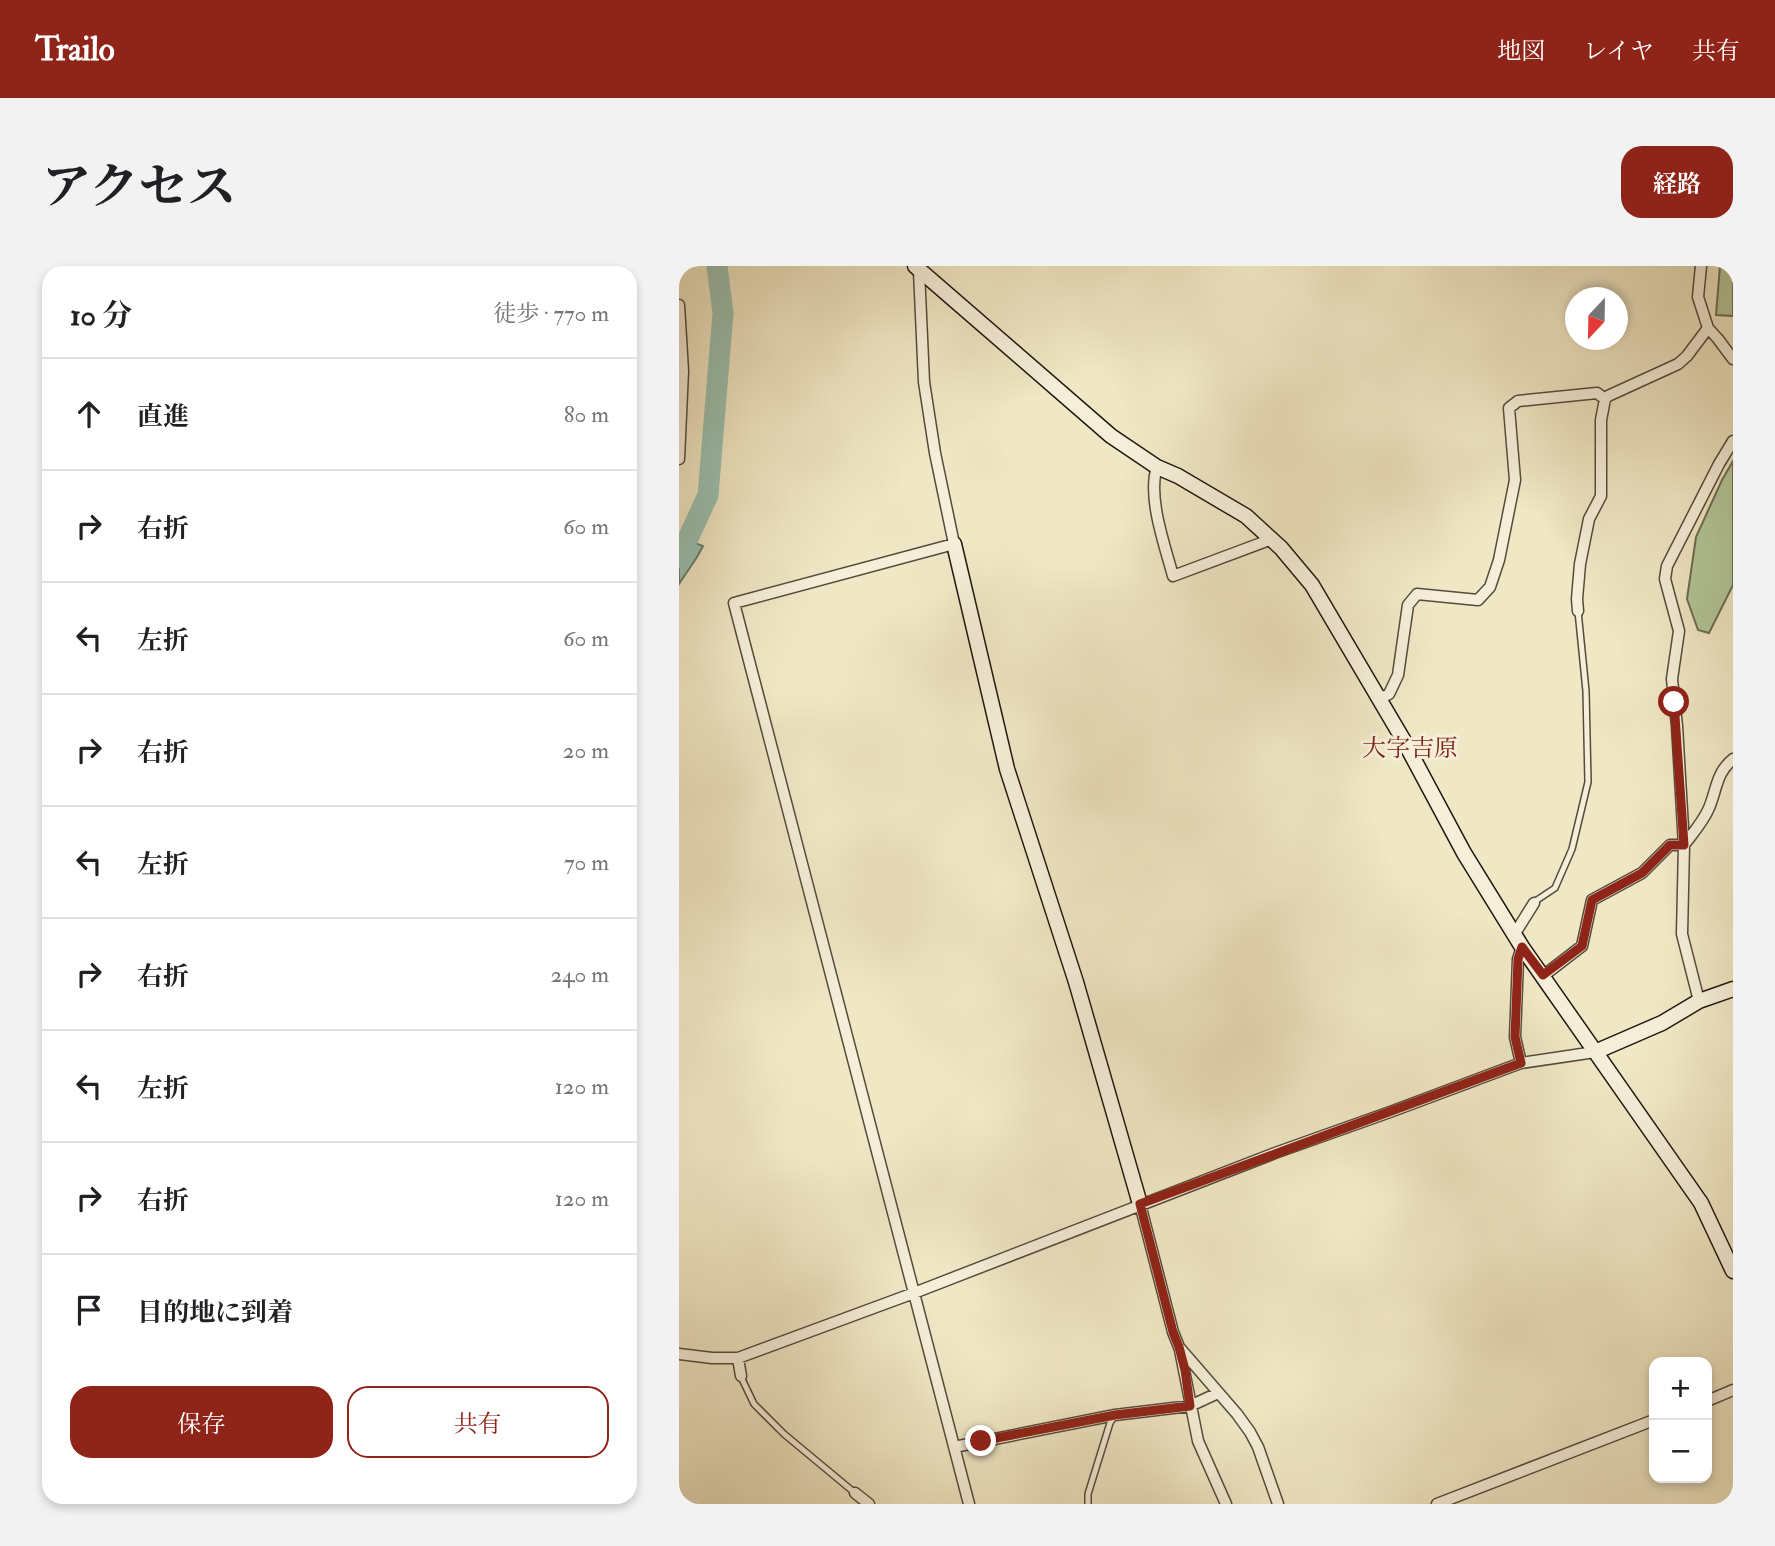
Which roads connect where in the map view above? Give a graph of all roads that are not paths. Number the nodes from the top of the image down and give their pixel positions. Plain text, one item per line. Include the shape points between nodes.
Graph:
1 (1701, 266) edge
2 (924, 273) edge
3 (679, 304) edge
4 (1708, 328) junction
5 (1733, 359) edge
6 (1605, 399) junction
7 (1733, 441) edge
8 (679, 459) edge
9 (1157, 467) junction
10 (1272, 539) junction
11 (954, 544) junction
12 (1578, 611) joint
13 (1379, 699) junction
14 (1733, 759) edge
15 (1684, 845) junction
16 (1534, 903) joint
17 (1518, 941) junction
18 (1543, 975) junction
19 (1733, 989) edge
20 (1699, 1001) junction
21 (1595, 1052) junction
22 (1521, 1063) junction
23 (1140, 1204) junction
24 (1733, 1271) edge
25 (913, 1293) junction
26 (1179, 1347) junction
27 (679, 1354) edge
28 (738, 1358) junction
29 (741, 1376) joint
30 (1733, 1390) edge
31 (1218, 1393) junction
32 (1712, 1399) edge
33 (1190, 1406) junction
34 (1115, 1415) junction
35 (1649, 1422) edge
36 (954, 1447) junction
37 (855, 1493) joint
38 (1441, 1503) edge
39 (869, 1504) edge
40 (969, 1504) edge
41 (1088, 1504) edge
42 (1226, 1504) edge
43 (1278, 1504) edge

1 - 4 street via 1698,297
2 - 9 street via 1111,436
2 - 11 street via 924,382
3 - 8 street via 683,371
4 - 5 street
4 - 6 street via 1678,364
6 - 12 street via 1601,496 1589,519 1580,564
6 - 13 street via 1597,393 1518,401 1509,408 1515,480 1490,587 1478,600 1417,594 1408,605 1398,675 1389,694
7 - 15 street via 1667,566 1665,579 1679,631 1672,679
9 - 10 street via 1246,516
9 - 10 street via 1154,499 1173,576
10 - 13 street via 1312,585
11 - 23 street via 1007,769 1076,982
11 - 25 street via 734,603
12 - 16 lane via 1588,782 1572,849 1555,888
13 - 17 street
14 - 15 street via 1723,768 1702,822
15 - 18 street via 1670,845 1642,873 1592,900 1582,946
15 - 20 street via 1682,934
16 - 17 street
17 - 18 street
17 - 22 street via 1515,1037
18 - 21 street
19 - 20 street
20 - 21 street
21 - 22 street
21 - 24 street via 1701,1203
22 - 23 street
23 - 25 street
23 - 26 street
25 - 28 street
25 - 36 street
26 - 31 street
26 - 33 street
27 - 28 street
28 - 29 street
29 - 37 lane via 754,1404
30 - 32 street
31 - 33 street
31 - 43 street via 1258,1447
33 - 34 street
33 - 42 street via 1198,1441
34 - 36 street
34 - 41 lane
35 - 38 street
36 - 40 street
37 - 39 street

